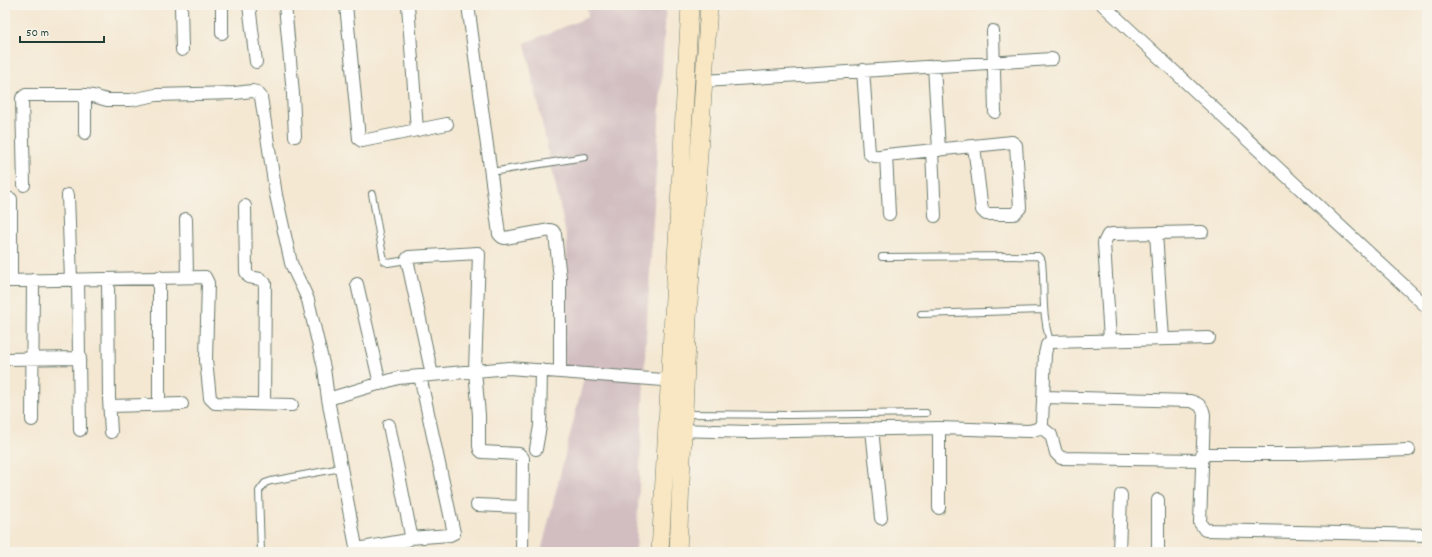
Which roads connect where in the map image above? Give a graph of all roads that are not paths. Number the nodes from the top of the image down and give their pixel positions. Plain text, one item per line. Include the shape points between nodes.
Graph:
1 (181, 5) edge
2 (222, 5) edge
3 (249, 5) edge
4 (285, 5) edge
5 (346, 5) edge
6 (408, 5) edge
7 (468, 5) edge
8 (690, 5) edge
9 (709, 5) edge
10 (1103, 5) edge
11 (993, 31) dead end
12 (222, 33) dead end
13 (182, 50) dead end
14 (1052, 59) dead end
15 (256, 62) dead end
16 (995, 62) junction
17 (934, 66) junction
18 (863, 70) junction
19 (704, 81) junction
20 (85, 95) junction
21 (995, 112) dead end
22 (447, 124) dead end
23 (417, 130) junction
24 (85, 133) dead end
25 (295, 136) dead end
26 (974, 146) junction
27 (936, 150) junction
28 (886, 155) junction
29 (585, 157) dead end
30 (491, 172) junction
31 (24, 185) dead end
32 (372, 194) dead end
33 (68, 195) dead end
34 (11, 200) dead end
35 (245, 206) dead end
36 (889, 214) dead end
37 (935, 216) dead end
38 (186, 219) dead end
39 (1202, 232) dead end
40 (1156, 233) junction
41 (882, 257) dead end
42 (407, 260) junction
43 (159, 277) junction
44 (187, 277) junction
45 (108, 279) junction
46 (33, 280) junction
47 (75, 280) junction
48 (8, 281) edge
49 (357, 284) dead end
50 (1427, 307) edge
51 (1043, 310) junction
52 (921, 314) dead end
53 (1209, 338) dead end
54 (1163, 339) junction
55 (1110, 340) junction
56 (1050, 342) junction
57 (80, 358) junction
58 (5, 359) edge
59 (32, 359) junction
60 (541, 370) junction
61 (475, 371) junction
62 (560, 372) junction
63 (426, 376) junction
64 (677, 381) junction
65 (380, 384) junction
66 (1044, 397) junction
67 (328, 399) junction
68 (182, 404) dead end
69 (264, 404) junction
70 (159, 405) junction
71 (292, 405) dead end
72 (110, 406) junction
73 (926, 413) dead end
74 (32, 420) dead end
75 (684, 422) junction
76 (389, 425) dead end
77 (1041, 427) junction
78 (939, 428) junction
79 (872, 429) junction
80 (80, 430) dead end
81 (666, 431) junction
82 (111, 432) dead end
83 (536, 449) dead end
84 (1410, 450) dead end
85 (1202, 457) junction
86 (341, 468) junction
87 (1121, 495) dead end
88 (1158, 500) dead end
89 (477, 505) dead end
90 (522, 507) junction
91 (939, 508) dead end
92 (881, 518) dead end
93 (1427, 535) edge
94 (410, 538) junction
95 (357, 551) edge
96 (262, 552) edge
97 (522, 552) edge
98 (660, 552) edge
99 (678, 552) edge
100 (1119, 552) edge
101 (1158, 552) edge

1 - 13 street
2 - 12 street
3 - 15 street
4 - 25 street
5 - 23 street via 359,139 362,141
6 - 23 street
7 - 30 street
8 - 64 main road
9 - 19 main road
10 - 50 street
11 - 16 street
14 - 16 street
16 - 17 street
16 - 21 street
17 - 18 street
17 - 27 street
18 - 19 street
18 - 28 street via 869,153 873,156
19 - 64 main road via 688,318
20 - 24 street
20 - 31 street via 28,94 22,98
20 - 67 street via 107,100 131,100 156,94 252,91 260,94 275,188 291,263 308,300 324,368
22 - 23 street
26 - 26 street via 1012,142 1016,145 1020,208 1014,214 986,214 982,210
26 - 27 street
27 - 28 street
27 - 37 street
28 - 36 street
29 - 30 lane
30 - 62 street via 500,236 505,238 550,230 555,234 560,278
32 - 42 lane via 384,261 388,263
33 - 47 street
34 - 48 street
35 - 69 street via 246,272 249,277 260,279 264,283
38 - 44 street
39 - 40 street
40 - 54 street
40 - 55 street via 1112,234 1106,238 1104,243
41 - 51 lane via 1038,256 1042,261
42 - 61 street via 409,257 476,252 479,254
42 - 63 street
43 - 44 street
43 - 45 street
43 - 70 street
44 - 69 street via 202,277 208,283 206,360 210,398 215,403
45 - 47 street
45 - 72 street
46 - 47 street
46 - 48 street
46 - 59 street
47 - 57 street
49 - 65 street
51 - 52 lane
51 - 56 lane
53 - 54 street
54 - 55 street
55 - 56 street
56 - 66 street via 1045,354
57 - 59 street
57 - 80 street
58 - 59 street
59 - 74 street
60 - 61 street via 509,368
60 - 62 street
60 - 83 street via 540,426
61 - 63 street
61 - 90 street via 480,450 519,454 524,458
62 - 64 street
63 - 65 street via 398,378
63 - 94 street via 454,532 450,535
64 - 75 main road
64 - 81 main road
65 - 67 street
66 - 77 street
66 - 85 street via 1197,403 1204,409
67 - 86 street
68 - 70 street
69 - 71 street
70 - 72 street
72 - 82 street
73 - 75 lane via 790,415
75 - 79 street via 751,432
75 - 81 street
75 - 99 main road
76 - 94 street via 412,535
77 - 78 street via 1029,431
77 - 85 street via 1051,434 1056,453 1061,458
78 - 79 street
78 - 91 street
79 - 92 street
81 - 98 main road
84 - 85 street
85 - 93 street via 1200,523 1205,530
86 - 95 street
86 - 96 lane via 265,483 259,491
87 - 100 street
88 - 101 street
89 - 90 street
90 - 97 street
94 - 95 street

